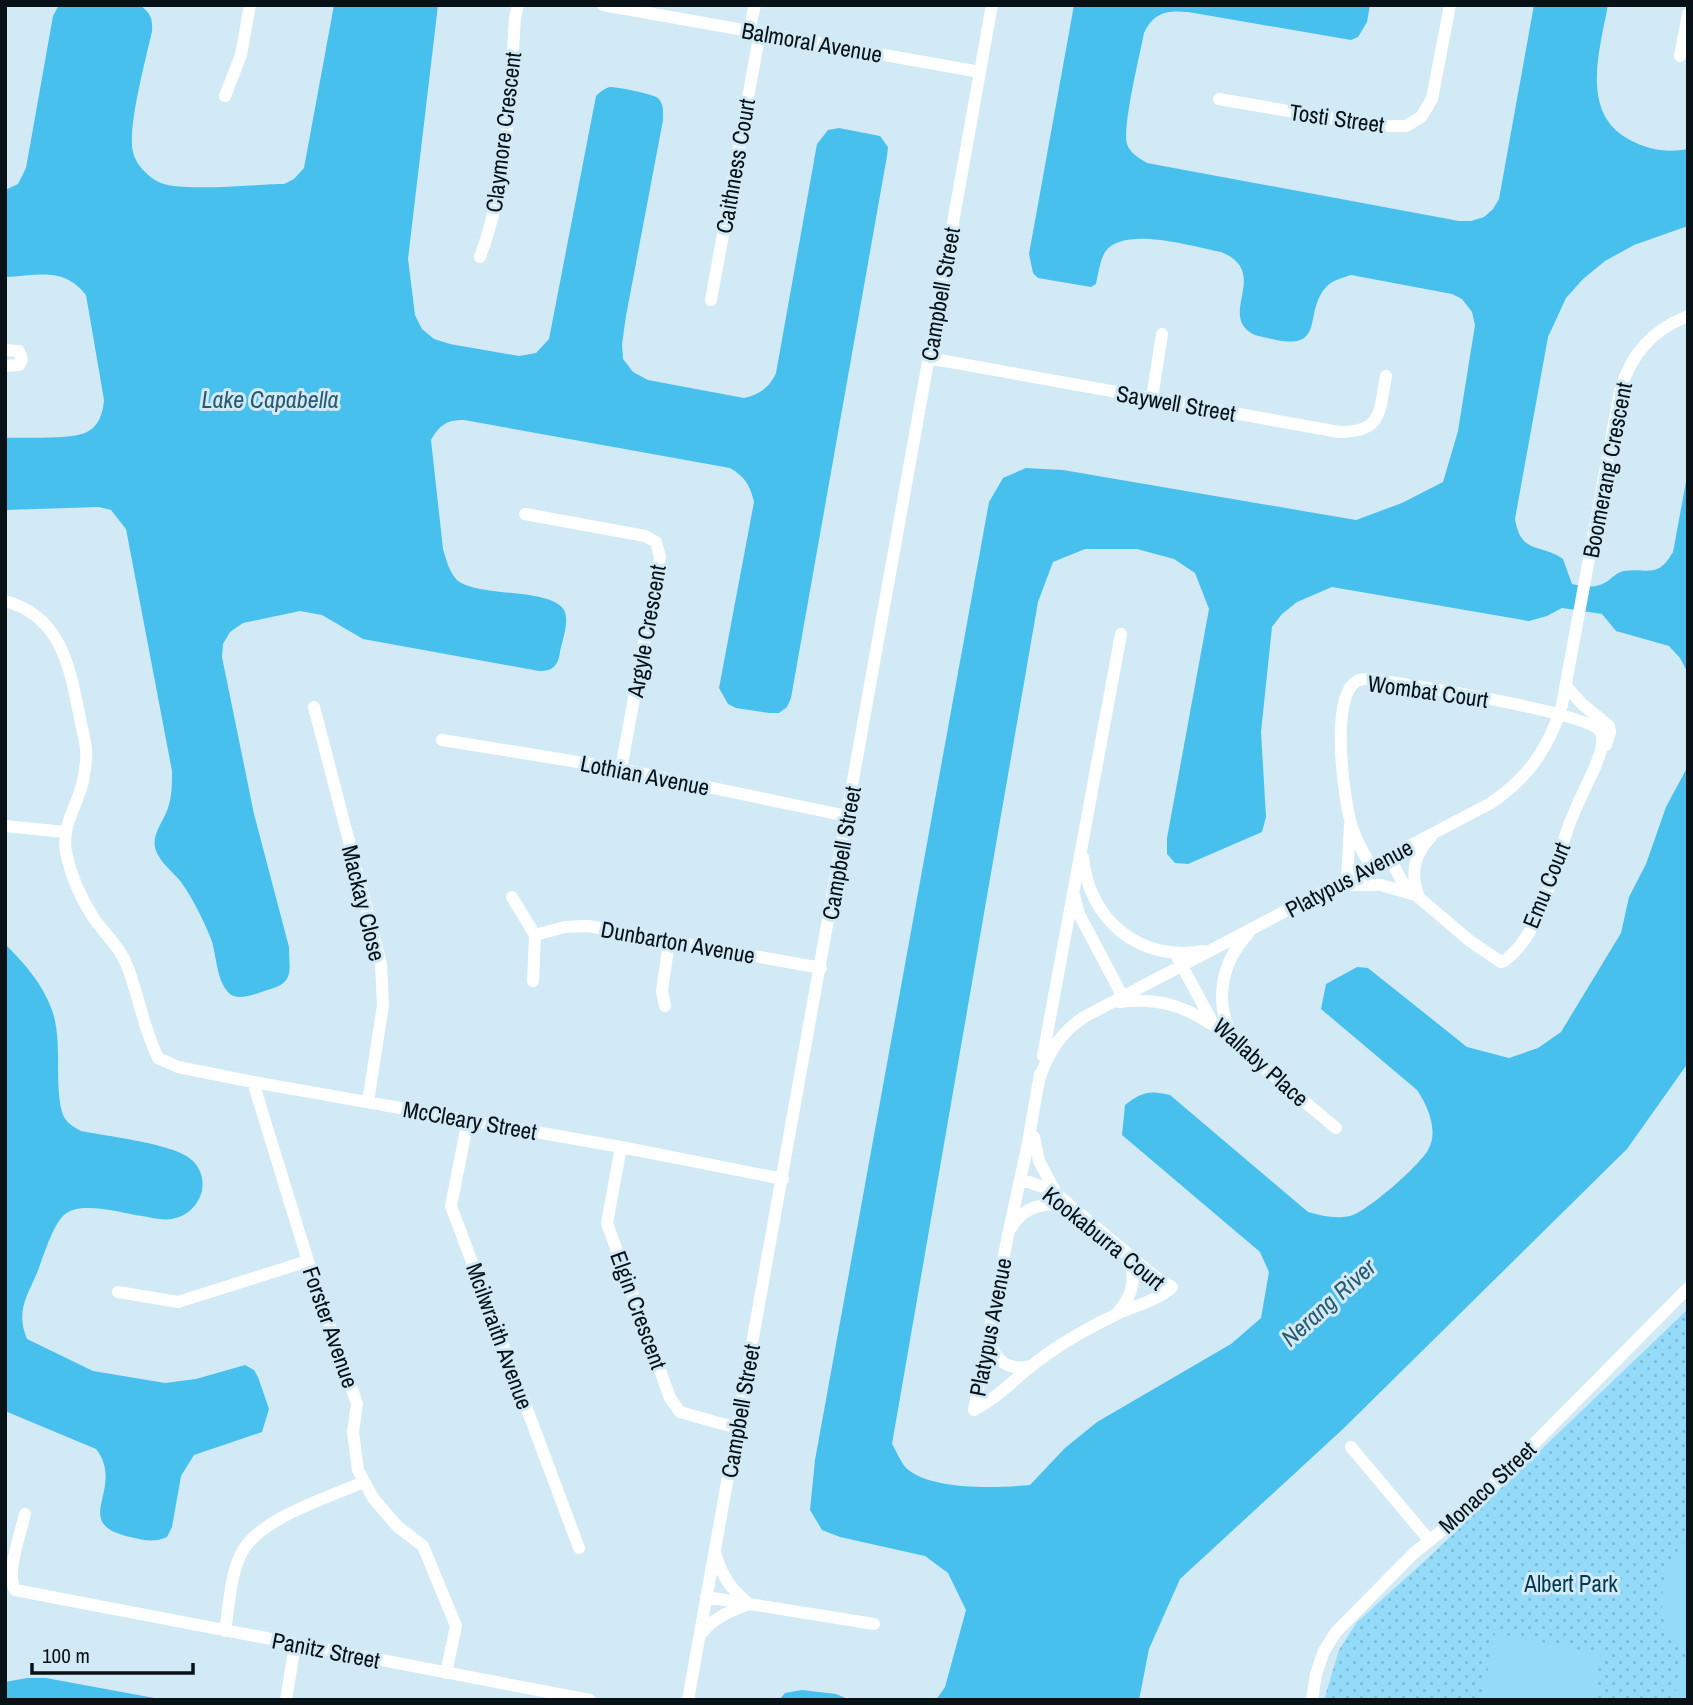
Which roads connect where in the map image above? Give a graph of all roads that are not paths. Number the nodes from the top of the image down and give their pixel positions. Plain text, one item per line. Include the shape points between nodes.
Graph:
1 (250, 5) edge
2 (518, 5) edge
3 (603, 5) edge
4 (755, 5) edge
5 (992, 5) edge
6 (1450, 5) edge
7 (1688, 14) edge
8 (754, 31) junction
9 (1680, 56) dead end
10 (980, 72) junction
11 (225, 96) dead end
12 (1219, 99) dead end
13 (480, 257) dead end
14 (711, 300) dead end
15 (1688, 316) edge
16 (1162, 334) dead end
17 (5, 350) edge
18 (928, 358) junction
19 (5, 366) edge
20 (1386, 376) dead end
21 (1152, 398) junction
22 (525, 514) dead end
23 (5, 601) edge
24 (1580, 612) joint
25 (1121, 634) dead end
26 (1566, 686) junction
27 (314, 707) dead end
28 (1559, 715) junction
29 (442, 740) dead end
30 (621, 769) junction
31 (1593, 772) junction
32 (847, 816) junction
33 (1350, 821) junction
34 (5, 826) edge
35 (1439, 830) junction
36 (65, 832) junction
37 (1083, 842) junction
38 (1389, 857) junction
39 (1371, 866) junction
40 (1347, 879) junction
41 (1335, 885) junction
42 (1074, 886) junction
43 (512, 897) dead end
44 (1419, 899) junction
45 (1256, 927) junction
46 (535, 935) junction
47 (669, 942) junction
48 (1222, 944) junction
49 (1175, 953) junction
50 (1182, 965) junction
51 (821, 968) junction
52 (533, 981) dead end
53 (1124, 999) junction
54 (665, 1006) dead end
55 (1217, 1029) junction
56 (1242, 1050) junction
57 (1039, 1080) junction
58 (253, 1082) junction
59 (368, 1102) junction
60 (468, 1120) junction
61 (1031, 1123) junction
62 (1336, 1128) dead end
63 (621, 1147) junction
64 (783, 1179) junction
65 (1020, 1179) junction
66 (1060, 1199) junction
67 (1076, 1212) junction
68 (1008, 1235) junction
69 (1123, 1251) junction
70 (308, 1261) junction
71 (1688, 1288) edge
72 (118, 1292) dead end
73 (1116, 1314) junction
74 (990, 1336) junction
75 (1031, 1366) junction
76 (974, 1410) joint
77 (737, 1429) junction
78 (1351, 1447) dead end
79 (363, 1482) junction
80 (26, 1514) dead end
81 (1429, 1540) junction
82 (579, 1548) dead end
83 (715, 1551) junction
84 (706, 1597) junction
85 (749, 1604) junction
86 (874, 1624) dead end
87 (225, 1631) junction
88 (699, 1637) junction
89 (295, 1645) junction
90 (446, 1673) junction
91 (547, 1695) edge
92 (286, 1700) edge
93 (590, 1700) edge
94 (688, 1700) edge
95 (1312, 1700) edge

1 - 11 street via 241,55
2 - 13 street, Claymore Crescent via 509,116 492,226
3 - 8 street, Balmoral Avenue
4 - 8 street, Caithness Court
5 - 10 street, Campbell Street
6 - 12 street, Tosti Street via 1432,99 1421,117 1406,126 1375,126
7 - 9 street
8 - 10 street, Balmoral Avenue
8 - 14 street, Caithness Court
10 - 18 street, Campbell Street
15 - 24 street, Boomerang Crescent via 1670,323 1646,342 1626,373
16 - 21 street
17 - 19 street via 19,351 22,360 19,365
18 - 21 street, Saywell Street
18 - 32 street, Campbell Street
20 - 21 street, Saywell Street via 1373,423 1356,432
22 - 30 street, Argyle Crescent via 645,536 656,542 660,557
23 - 36 street via 44,622 71,669 87,757 81,790
24 - 26 street, Platypus Avenue
25 - 37 street, Platypus Avenue
26 - 28 street, Platypus Avenue
26 - 31 street, Emu Court via 1610,728
27 - 59 street, Mackay Close via 381,964 383,1005
28 - 31 street, Emu Court via 1583,720 1601,732 1602,746
28 - 33 street, Wombat Court via 1378,680 1357,681 1347,696 1339,740
28 - 35 street, Platypus Avenue via 1543,752 1524,777 1491,803
29 - 30 street, Lothian Avenue
30 - 32 street, Lothian Avenue
31 - 44 street, Emu Court via 1535,919 1509,957 1501,962 1480,949
32 - 51 street, Campbell Street
33 - 39 street, Wombat Court
33 - 40 street, Wombat Court
34 - 36 street
35 - 38 street, Platypus Avenue
35 - 44 street via 1424,843 1415,861
36 - 58 street, McCleary Street via 77,890 128,967 158,1058 178,1067
37 - 42 street, Platypus Avenue
37 - 49 street via 1089,887 1107,919 1137,943
38 - 39 street, Platypus Avenue
38 - 44 street, Emu Court via 1403,884
39 - 40 street, Platypus Avenue
40 - 41 street, Platypus Avenue
41 - 44 street via 1381,885
41 - 45 street, Platypus Avenue
42 - 53 street via 1079,914
42 - 57 street, Platypus Avenue
43 - 46 street
45 - 48 street, Platypus Avenue
45 - 56 street via 1239,944 1222,984 1225,1020
46 - 47 street, Dunbarton Avenue via 588,926
46 - 52 street
47 - 51 street, Dunbarton Avenue
47 - 54 street via 662,991
48 - 49 street
48 - 50 street, Platypus Avenue
49 - 50 street, Wallaby Place
50 - 53 street, Platypus Avenue
50 - 55 street, Wallaby Place
51 - 64 street, Campbell Street
53 - 55 street via 1169,1003
53 - 57 street, Platypus Avenue via 1066,1030 1049,1053
55 - 56 street, Wallaby Place
56 - 62 street, Wallaby Place
57 - 61 street, Platypus Avenue
58 - 59 street, McCleary Street
58 - 70 street, Forster Avenue
59 - 60 street, McCleary Street
60 - 63 street, McCleary Street
60 - 82 street, Mcilwraith Avenue via 452,1206
61 - 65 street, Platypus Avenue
61 - 66 street via 1039,1161
63 - 64 street, McCleary Street
63 - 77 street, Elgin Crescent via 607,1223 670,1398 680,1412
64 - 77 street, Campbell Street
65 - 66 street, Kookaburra Court via 1045,1187
65 - 68 street, Platypus Avenue
66 - 67 street, Kookaburra Court
67 - 68 street via 1056,1204 1036,1206 1018,1217
67 - 69 street, Kookaburra Court
68 - 74 street, Platypus Avenue
69 - 73 street via 1133,1283
69 - 73 street, Kookaburra Court via 1172,1287
70 - 72 street via 178,1302
70 - 79 street, Forster Avenue via 357,1404 352,1432
71 - 81 street, Monaco Street via 1500,1478
73 - 75 street, Kookaburra Court
74 - 75 street via 1000,1360 1012,1366
74 - 76 street, Platypus Avenue
75 - 76 street, Kookaburra Court
77 - 83 street, Campbell Street
78 - 81 street
79 - 87 street via 269,1524 251,1539 235,1569
79 - 90 street, Forster Avenue via 397,1526 423,1546 456,1626
80 - 87 street, Panitz Street via 11,1572 15,1590
81 - 95 street, Monaco Street via 1336,1632 1324,1651
83 - 84 street, Campbell Street
83 - 85 street via 731,1589
84 - 85 street
84 - 88 street, Campbell Street
85 - 86 street
85 - 88 street via 727,1612
87 - 89 street, Panitz Street
88 - 94 street, Campbell Street
89 - 90 street, Panitz Street
89 - 92 street
90 - 91 street, Panitz Street
91 - 93 street, Panitz Street

